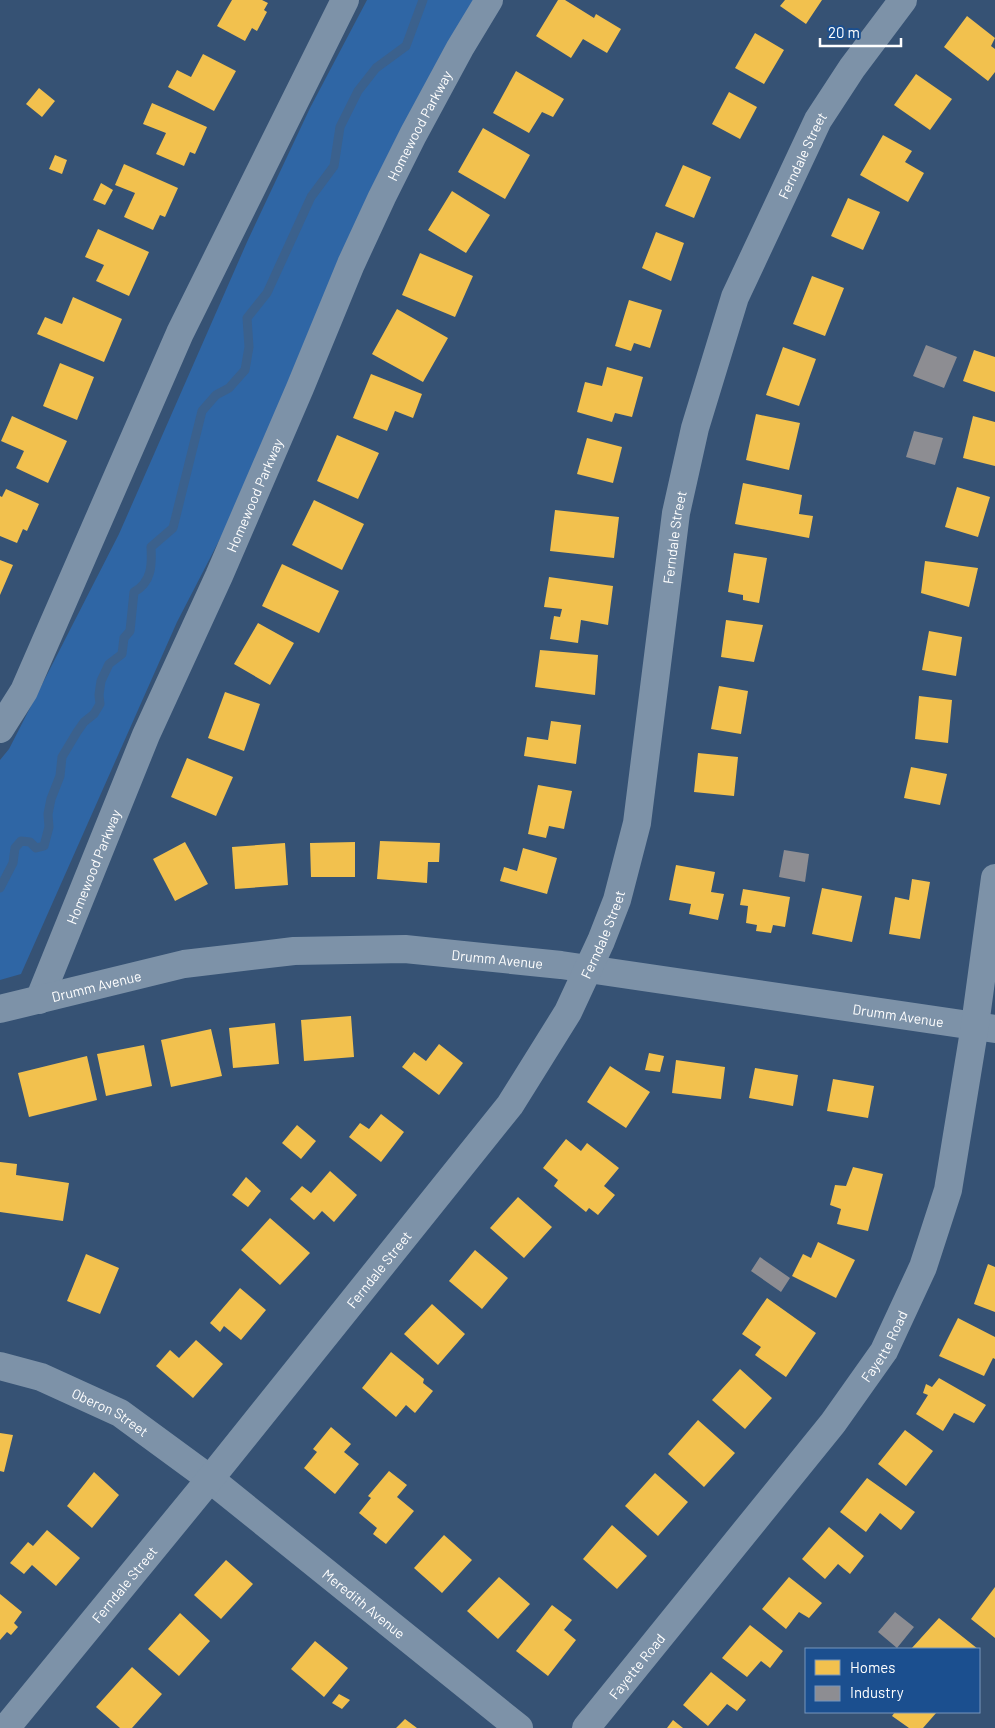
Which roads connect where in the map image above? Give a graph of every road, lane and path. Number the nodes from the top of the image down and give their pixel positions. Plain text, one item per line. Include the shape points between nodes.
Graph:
1 (345, 0) edge
2 (489, 0) edge
3 (903, 0) edge
4 (0, 729) edge
5 (995, 878) edge
6 (588, 970) junction
7 (39, 1000) junction
8 (0, 1009) edge
9 (985, 1027) edge
10 (0, 1366) edge
11 (210, 1479) junction
12 (6, 1728) edge
13 (519, 1728) edge
14 (586, 1728) edge

1 - 4 street via 180,333 24,691
2 - 7 street, Homewood Parkway via 413,136 355,256 219,576 146,735
3 - 6 street, Ferndale Street via 818,120 735,297 694,428 676,513 637,823 617,900
5 - 9 street, Fayette Road
6 - 7 street, Drumm Avenue via 405,949 294,951 184,964
6 - 9 street, Drumm Avenue
6 - 11 street, Ferndale Street via 568,1012 510,1105
7 - 8 street, Drumm Avenue
9 - 14 street, Fayette Road via 948,1190 923,1266 884,1351 833,1424
10 - 11 street, Oberon Street via 40,1377 120,1412
11 - 12 street, Ferndale Street
11 - 13 street, Meredith Avenue

